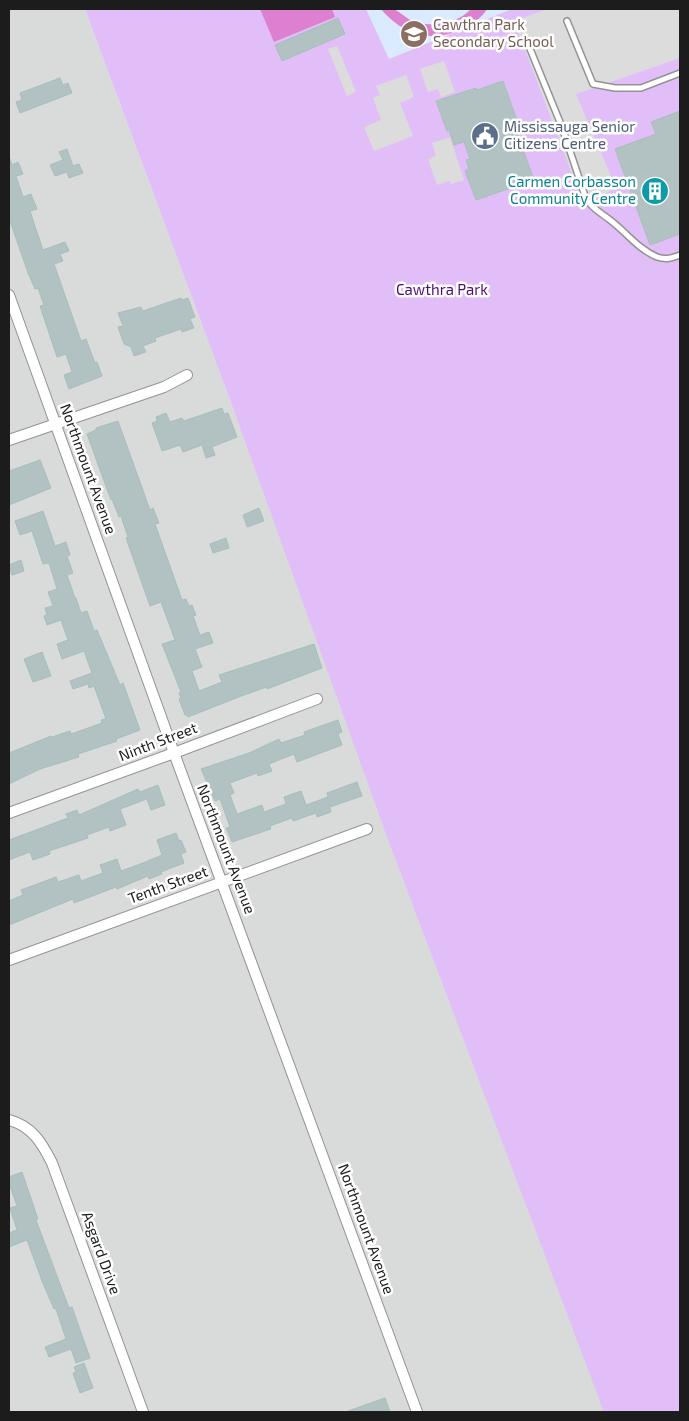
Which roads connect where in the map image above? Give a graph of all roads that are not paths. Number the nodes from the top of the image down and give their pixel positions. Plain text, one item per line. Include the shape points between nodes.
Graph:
1 (567, 21) dead end
2 (526, 39) dead end
3 (680, 73) edge
4 (680, 255) edge
5 (9, 296) edge
6 (187, 375) dead end
7 (56, 423) junction
8 (9, 440) edge
9 (318, 699) dead end
10 (174, 753) junction
11 (9, 813) edge
12 (367, 829) dead end
13 (222, 882) junction
14 (9, 960) edge
15 (9, 1120) edge
16 (143, 1412) edge
17 (417, 1412) edge

1 - 3 lane via 593,84 641,88
2 - 4 lane via 562,127 586,200 642,248 668,259
5 - 7 street, Northmount Avenue
6 - 7 street via 164,387
7 - 8 street
7 - 10 street, Northmount Avenue
9 - 10 street, Ninth Street
10 - 11 street, Ninth Street
10 - 13 street, Northmount Avenue
12 - 13 street, Tenth Street
13 - 14 street, Tenth Street
13 - 17 street, Northmount Avenue
15 - 16 street, Asgard Drive via 29,1129 38,1138 52,1163

